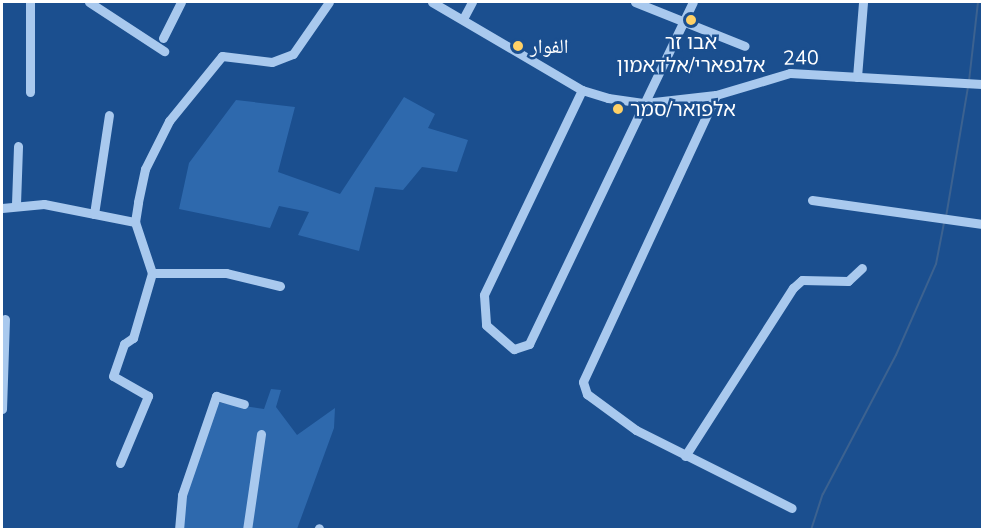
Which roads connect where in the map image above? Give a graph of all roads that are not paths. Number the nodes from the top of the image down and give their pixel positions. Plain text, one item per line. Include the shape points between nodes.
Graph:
1 (30, 2) edge
2 (89, 2) edge
3 (181, 2) edge
4 (329, 2) edge
5 (432, 2) edge
6 (472, 2) edge
7 (635, 2) edge
8 (693, 2) edge
9 (863, 2) edge
10 (464, 17) junction
11 (684, 22) junction
12 (163, 38) dead end
13 (745, 46) dead end
14 (164, 51) dead end
15 (857, 77) junction
16 (982, 84) edge
17 (582, 90) junction
18 (30, 92) dead end
19 (716, 95) junction
20 (645, 103) junction
21 (109, 115) dead end
22 (18, 146) dead end
23 (812, 200) dead end
24 (16, 204) junction
25 (2, 208) edge
26 (94, 214) junction
27 (135, 222) junction
28 (982, 224) edge
29 (862, 268) dead end
30 (152, 273) junction
31 (280, 286) dead end
32 (5, 319) dead end
33 (244, 404) dead end
34 (2, 409) edge
35 (261, 434) dead end
36 (685, 456) junction
37 (120, 464) dead end
38 (792, 508) dead end
39 (179, 530) edge
40 (247, 530) edge

1 - 18 street
2 - 14 street
3 - 12 street
4 - 27 street via 292,54 272,62 222,56 192,91 145,169
5 - 10 street, 240
6 - 10 street
7 - 11 street
8 - 11 street
9 - 15 street
10 - 17 street, 240
11 - 13 street
11 - 20 street
15 - 16 street, 240
15 - 19 street, 240 via 790,73
17 - 20 street, 240
17 - 20 street via 484,295 486,325 514,349 529,344
19 - 20 street, 240
19 - 36 street via 583,382 586,394 636,430
21 - 26 street
22 - 24 street
23 - 28 street
24 - 25 street
24 - 26 street
26 - 27 street
27 - 30 street
29 - 36 street via 848,281 812,278 793,288
30 - 31 street via 226,273
30 - 37 street via 133,338 124,344 112,376 148,396
32 - 34 street
33 - 39 street via 216,396 182,495
35 - 40 street
36 - 38 street

